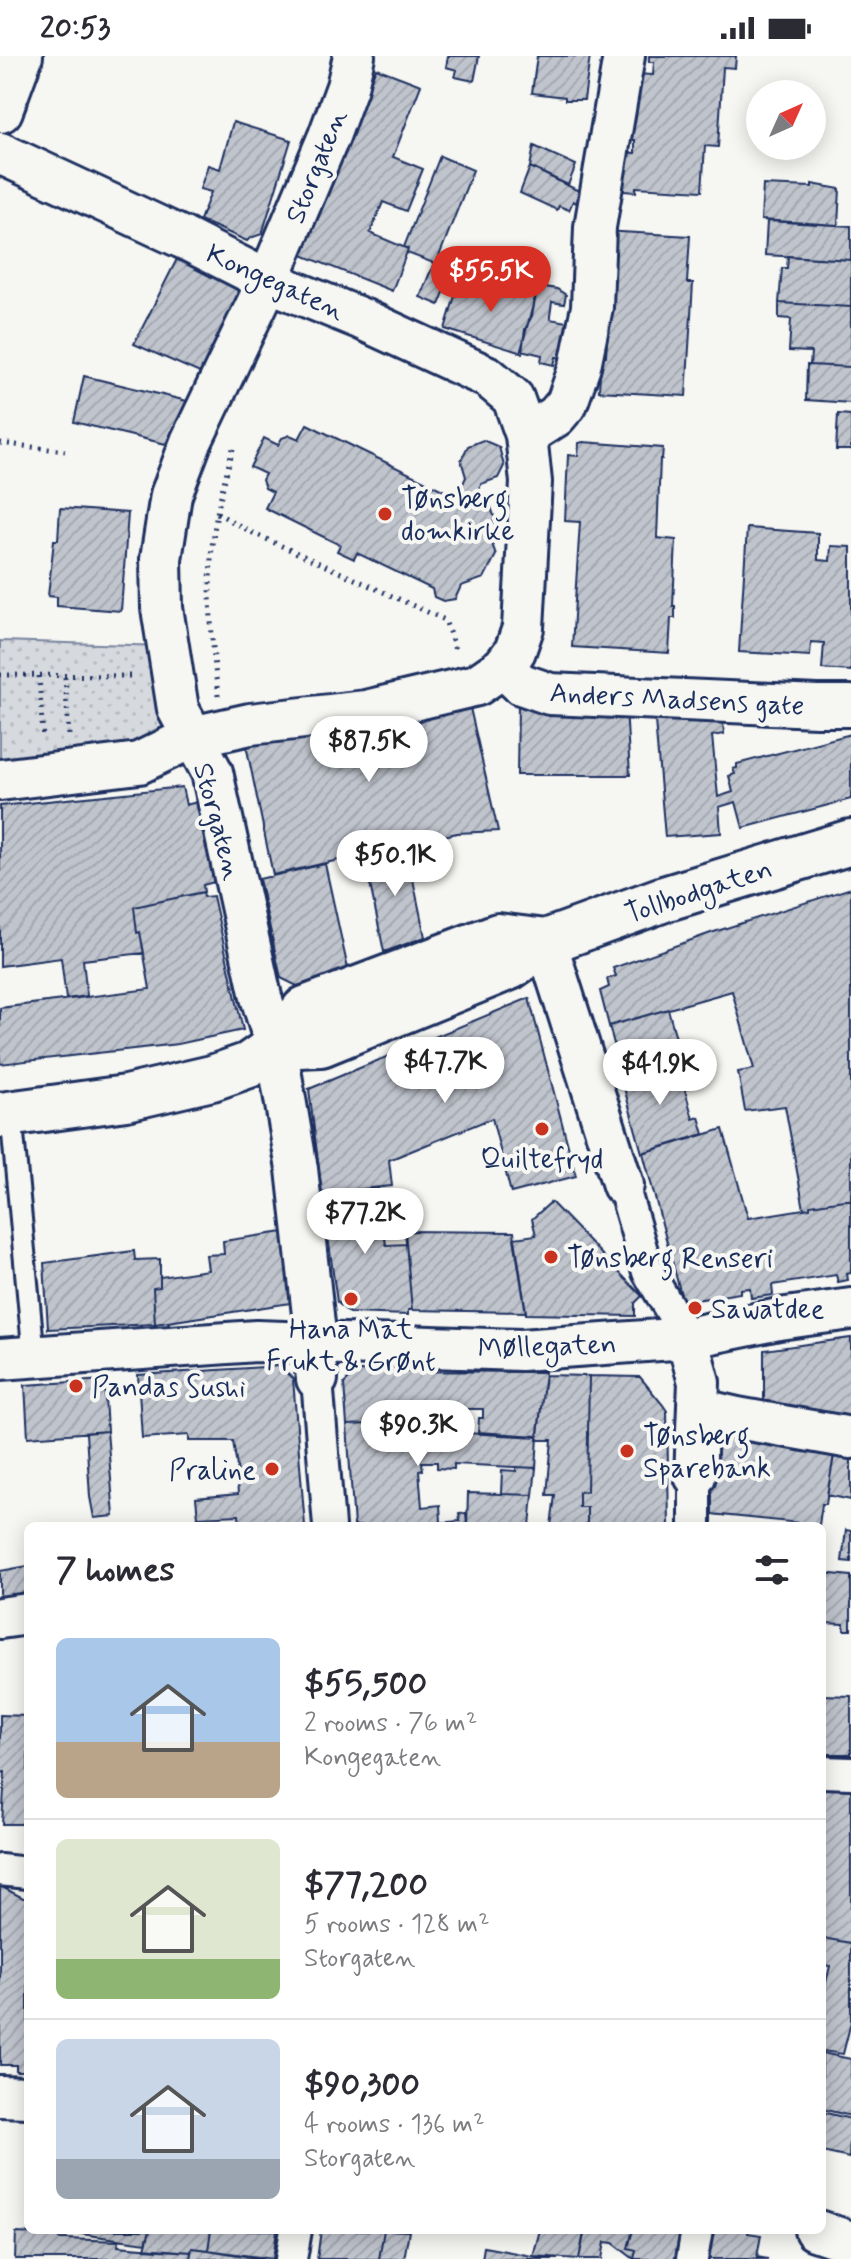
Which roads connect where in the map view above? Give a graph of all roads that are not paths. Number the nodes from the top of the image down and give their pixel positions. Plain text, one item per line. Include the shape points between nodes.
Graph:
1 (20, 56) edge
2 (354, 56) edge
3 (624, 56) edge
4 (0, 110) edge
5 (0, 153) edge
6 (268, 281) junction
7 (526, 435) junction
8 (503, 667) junction
9 (851, 706) edge
10 (207, 733) junction
11 (0, 780) edge
12 (851, 842) edge
13 (546, 942) junction
14 (276, 1046) junction
15 (6, 1114) edge
16 (623, 1185) joint
17 (851, 1309) edge
18 (687, 1338) junction
19 (17, 1358) edge
20 (315, 1361) junction
21 (698, 1409) junction
22 (851, 1438) edge
23 (695, 1476) joint
24 (329, 1522) edge
25 (695, 1522) edge
26 (24, 1615) edge
27 (0, 1618) edge
28 (826, 1772) edge
29 (851, 1773) edge
30 (0, 1870) edge
31 (24, 1873) edge
32 (0, 2096) edge
33 (24, 2097) edge
34 (295, 2234) edge
35 (696, 2234) edge
36 (826, 2234) edge
37 (851, 2242) edge
38 (291, 2259) edge
39 (692, 2259) edge

1 - 4 main road
2 - 6 street, Storgaten via 329,136
3 - 7 street via 595,227 592,307 580,366 567,403
5 - 6 street, Kongegaten
6 - 7 street, Kongegaten via 488,377 513,398
6 - 10 street, Storgaten via 191,442 171,495 161,559 162,608 178,709
7 - 8 street, Kongegaten via 531,482 523,628
8 - 9 street, Anders Madsens gate via 521,684 550,694
8 - 10 street via 477,685 366,711
10 - 11 street via 139,763
10 - 14 street, Storgaten via 261,997
12 - 13 main road, Tollbodgaten via 664,899
13 - 14 main road, Tollbodgaten via 498,936 305,1009
13 - 16 street
14 - 15 main road, Tollbodgaten via 249,1065 212,1078 126,1098
14 - 20 street, Storgaten via 297,1169
15 - 19 lane
16 - 18 street via 648,1272
17 - 18 street, Møllegaten
18 - 20 street, Møllegaten
18 - 21 street via 699,1382
19 - 20 street, Møllegaten via 256,1341
20 - 24 street, Storgaten
21 - 22 street
21 - 23 street
23 - 25 street
26 - 27 street
28 - 29 street
30 - 31 street
32 - 33 street
34 - 38 street
35 - 39 street
36 - 37 street

